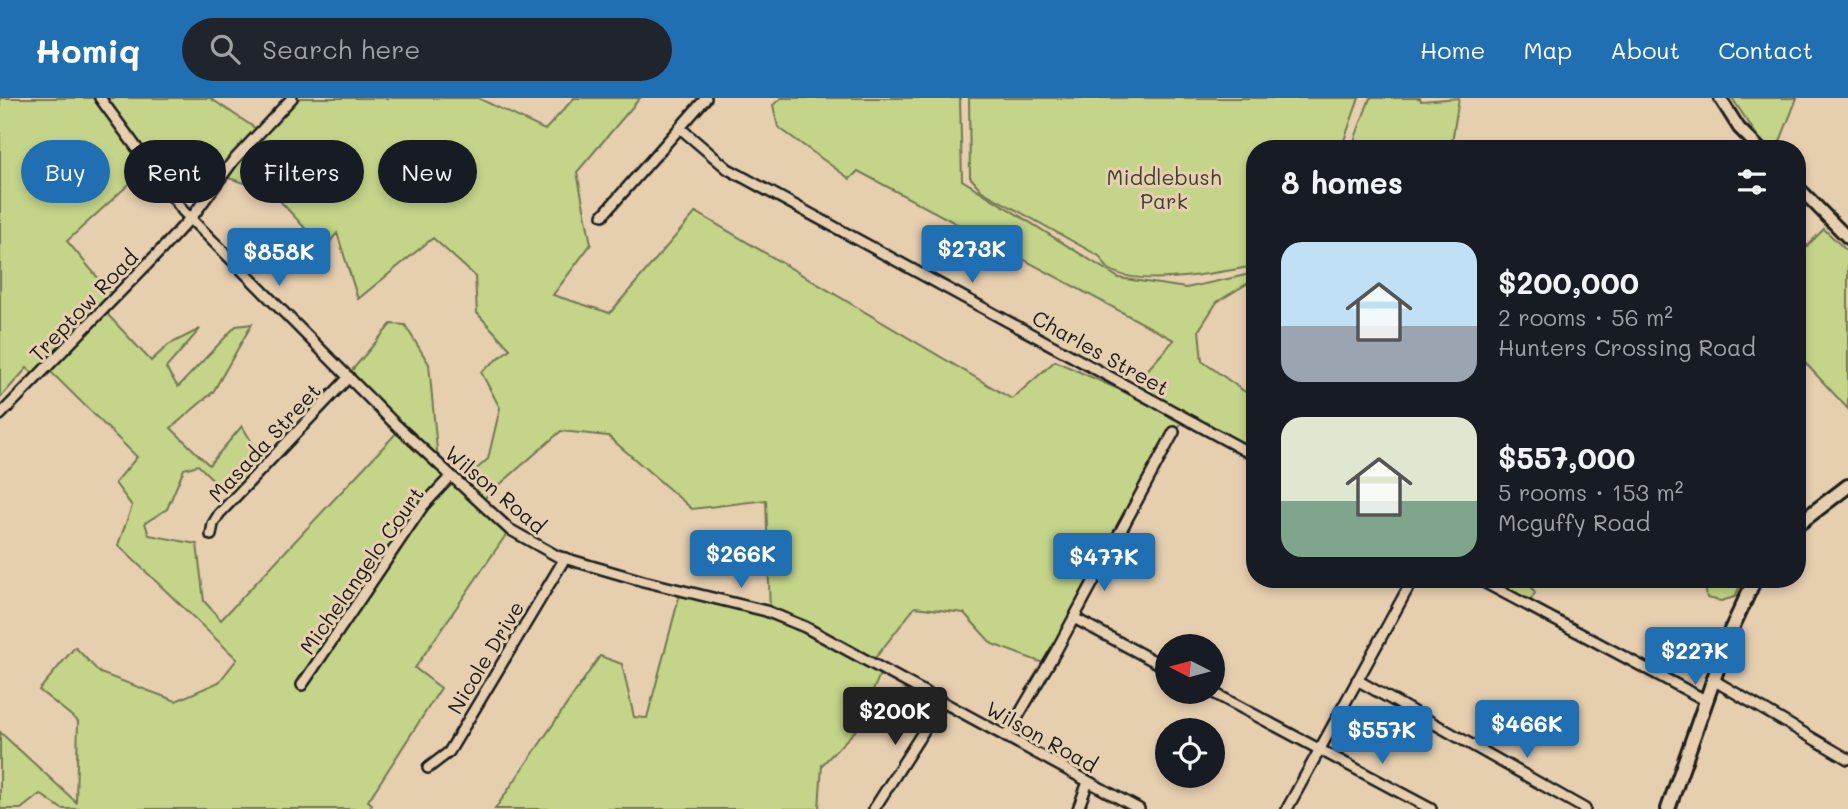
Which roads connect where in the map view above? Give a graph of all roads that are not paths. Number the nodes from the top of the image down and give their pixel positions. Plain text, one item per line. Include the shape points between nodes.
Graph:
1 (100, 98) edge
2 (292, 98) edge
3 (706, 98) edge
4 (1720, 98) edge
5 (680, 128) junction
6 (1751, 140) edge
7 (1806, 196) edge
8 (603, 215) dead end
9 (190, 218) junction
10 (1848, 238) edge
11 (349, 377) junction
12 (0, 415) edge
13 (1174, 432) dead end
14 (1246, 451) edge
15 (451, 476) junction
16 (1846, 488) edge
17 (1806, 518) edge
18 (211, 535) dead end
19 (565, 558) junction
20 (1408, 588) edge
21 (1495, 588) edge
22 (1751, 588) edge
23 (1074, 618) junction
24 (1155, 662) edge
25 (1357, 680) junction
26 (1715, 681) junction
27 (302, 685) dead end
28 (1225, 699) edge
29 (1707, 701) junction
30 (942, 702) junction
31 (1006, 737) junction
32 (1319, 749) junction
33 (1848, 759) edge
34 (428, 768) dead end
35 (1088, 782) junction
36 (874, 809) edge
37 (1078, 809) edge
38 (1139, 809) edge
39 (1287, 809) edge
40 (1432, 809) edge
41 (1585, 809) edge
42 (1668, 809) edge

1 - 9 street, Wilson Road
2 - 9 street, Treptow Road via 233,161
3 - 5 street
4 - 6 street
5 - 8 street
5 - 14 street, Charles Street via 728,169
7 - 10 street
9 - 11 street, Wilson Road
9 - 12 street, Treptow Road
11 - 15 street, Wilson Road
11 - 18 street, Masada Street via 219,514
13 - 23 street
15 - 19 street, Wilson Road via 509,529
15 - 27 street, Michelangelo Court via 423,506
16 - 17 main road
19 - 30 street, Wilson Road via 766,611 805,627
19 - 34 street, Nicole Drive via 449,752
20 - 25 street
21 - 29 street
22 - 26 main road via 1731,629
23 - 24 street
23 - 31 street
25 - 32 street
25 - 41 street
26 - 29 main road
26 - 33 street
28 - 32 street
29 - 42 main road
30 - 31 street, Wilson Road
30 - 36 street
31 - 35 street, Wilson Road
32 - 39 street
32 - 40 street
35 - 37 street
35 - 38 street, Wilson Road

